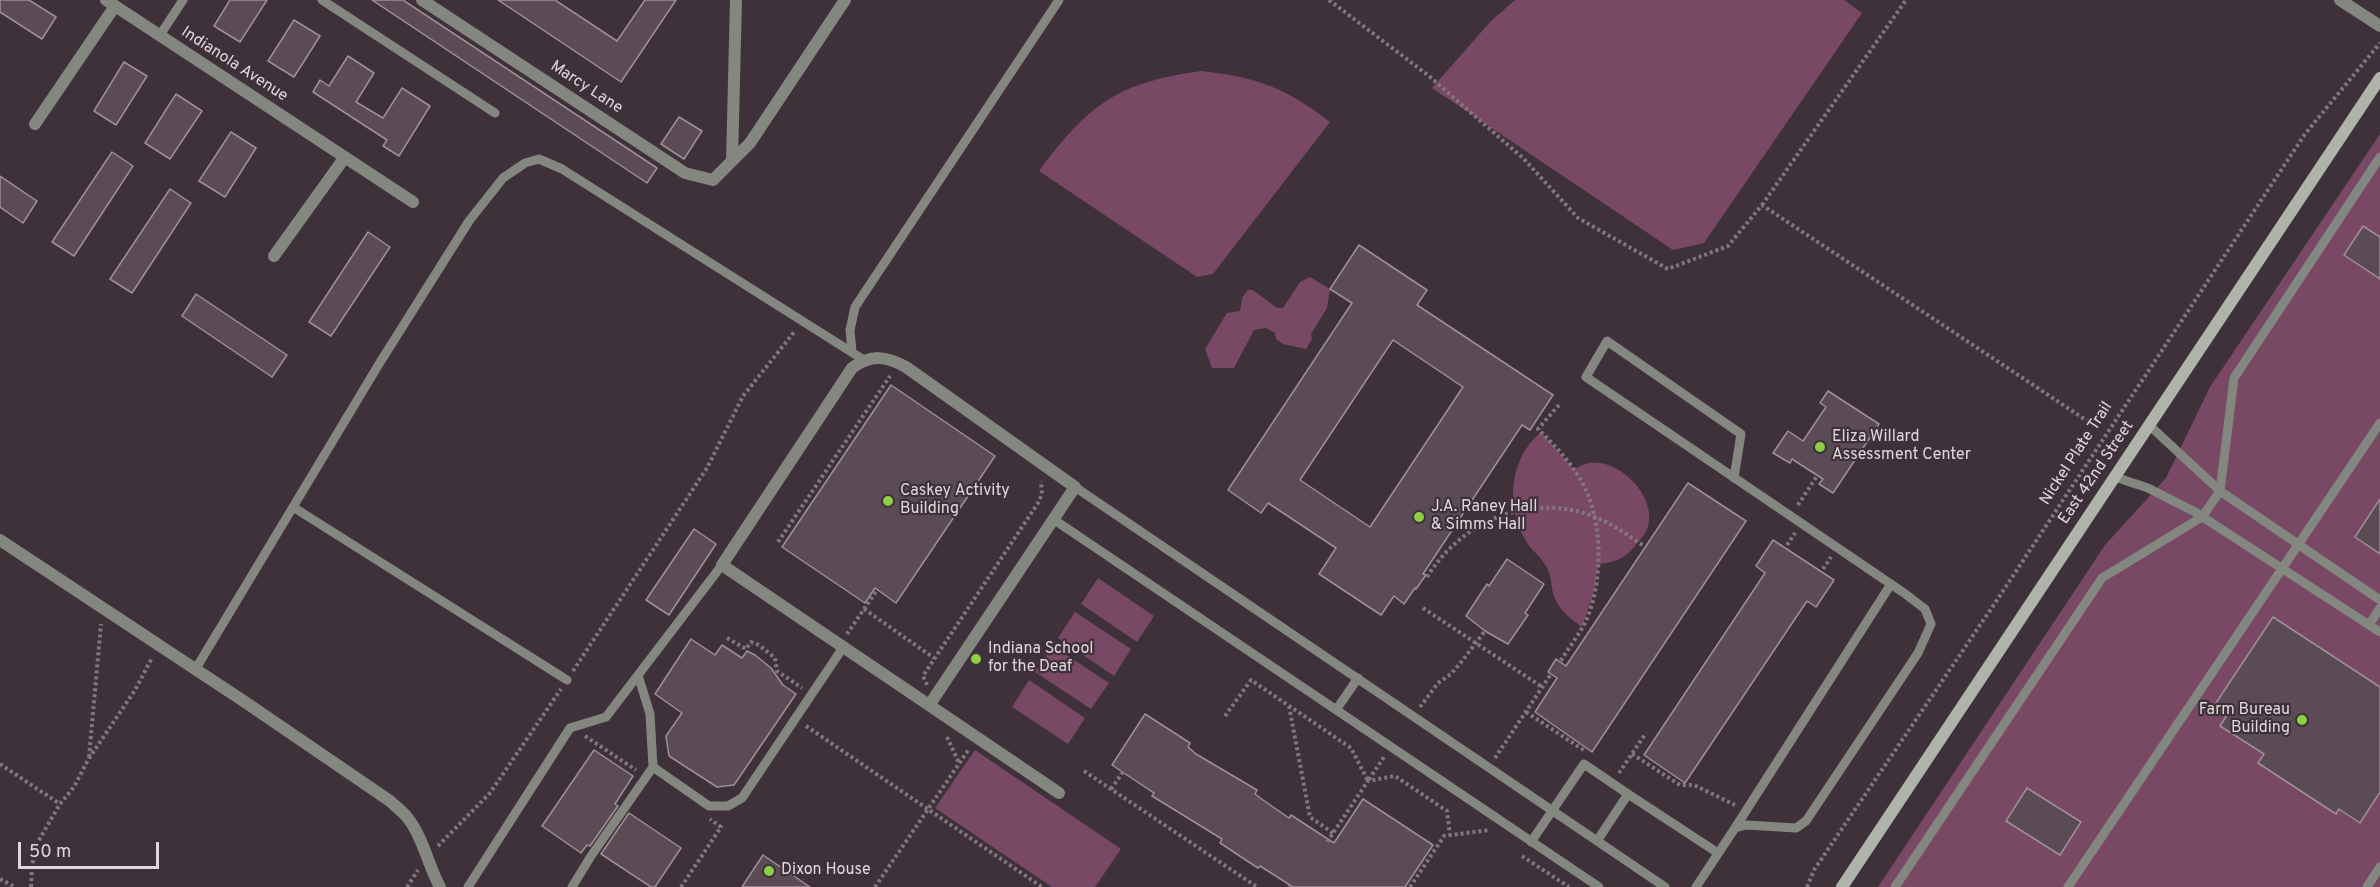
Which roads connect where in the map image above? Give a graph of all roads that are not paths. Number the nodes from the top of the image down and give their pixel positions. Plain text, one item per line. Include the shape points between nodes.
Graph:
1 (183, 0) edge
2 (322, 0) edge
3 (422, 0) edge
4 (736, 0) edge
5 (845, 0) edge
6 (1059, 0) edge
7 (2340, 0) edge
8 (110, 3) edge
9 (2380, 26) edge
10 (160, 35) junction
11 (2380, 78) edge
12 (495, 113) dead end
13 (34, 124) dead end
14 (345, 157) junction
15 (2380, 157) edge
16 (732, 162) junction
17 (413, 202) dead end
18 (274, 256) dead end
19 (852, 352) junction
20 (864, 360) junction
21 (2380, 423) edge
22 (2149, 425) junction
23 (2115, 477) junction
24 (1734, 478) junction
25 (1075, 487) junction
26 (2220, 491) junction
27 (293, 507) junction
28 (2202, 517) junction
29 (1053, 519) junction
30 (0, 540) edge
31 (2298, 544) junction
32 (722, 565) junction
33 (2282, 569) junction
34 (1891, 584) junction
35 (2380, 600) edge
36 (2380, 608) edge
37 (2369, 625) junction
38 (2380, 632) edge
39 (842, 645) junction
40 (195, 670) junction
41 (638, 675) junction
42 (1358, 678) junction
43 (567, 680) road end
44 (932, 703) junction
45 (1336, 710) junction
46 (653, 766) junction
47 (1059, 793) dead end
48 (1628, 794) junction
49 (1552, 810) junction
50 (1735, 828) junction
51 (1597, 841) junction
52 (1531, 842) junction
53 (1718, 853) junction
54 (2380, 867) edge
55 (440, 887) edge
56 (468, 887) edge
57 (572, 887) edge
58 (1599, 887) edge
59 (1665, 887) edge
60 (1696, 887) edge
61 (1842, 887) edge
62 (1895, 887) edge
63 (2068, 887) edge
64 (2367, 887) edge

1 - 10 lane
2 - 12 lane
3 - 16 street, Marcy Lane via 685,173 713,180
4 - 16 street
5 - 16 street, Marcy Lane via 750,143
6 - 19 lane via 855,307 850,330
7 - 9 street
8 - 10 street, Indianola Avenue
8 - 13 street
10 - 14 street, Indianola Avenue
11 - 22 street, East 42nd Street
14 - 17 street, Indianola Avenue
14 - 18 street
15 - 26 lane via 2234,378
19 - 20 lane
19 - 27 lane via 562,169 539,159 503,178 469,221
20 - 25 street via 890,358 906,367
20 - 32 street via 852,368
21 - 31 lane
22 - 23 street, East 42nd Street
22 - 26 lane
23 - 28 lane
23 - 61 street, East 42nd Street
24 - 24 lane via 1741,434 1607,341 1586,377
24 - 34 lane
25 - 29 street
25 - 42 lane
26 - 28 lane
26 - 31 lane
27 - 40 lane
27 - 43 lane
28 - 33 lane
28 - 62 lane via 2102,578
29 - 44 street
29 - 45 lane
30 - 40 street
31 - 33 lane
31 - 35 lane
32 - 39 street
32 - 41 lane
33 - 37 lane
33 - 63 lane
34 - 50 lane
34 - 50 lane via 1925,609 1931,624 1918,653 1806,821 1796,828
36 - 37 lane
37 - 38 lane
39 - 44 street
39 - 46 lane via 742,798 728,806 709,806
40 - 55 street via 390,801 408,818
41 - 46 lane via 651,714
41 - 56 lane via 606,717 570,728
42 - 45 lane
42 - 49 lane
44 - 47 street
45 - 52 lane
46 - 57 lane
48 - 49 lane via 1584,764
48 - 51 lane
48 - 53 lane
49 - 51 lane
49 - 52 lane
50 - 53 lane
51 - 59 lane
52 - 58 lane
53 - 60 lane
54 - 64 lane

